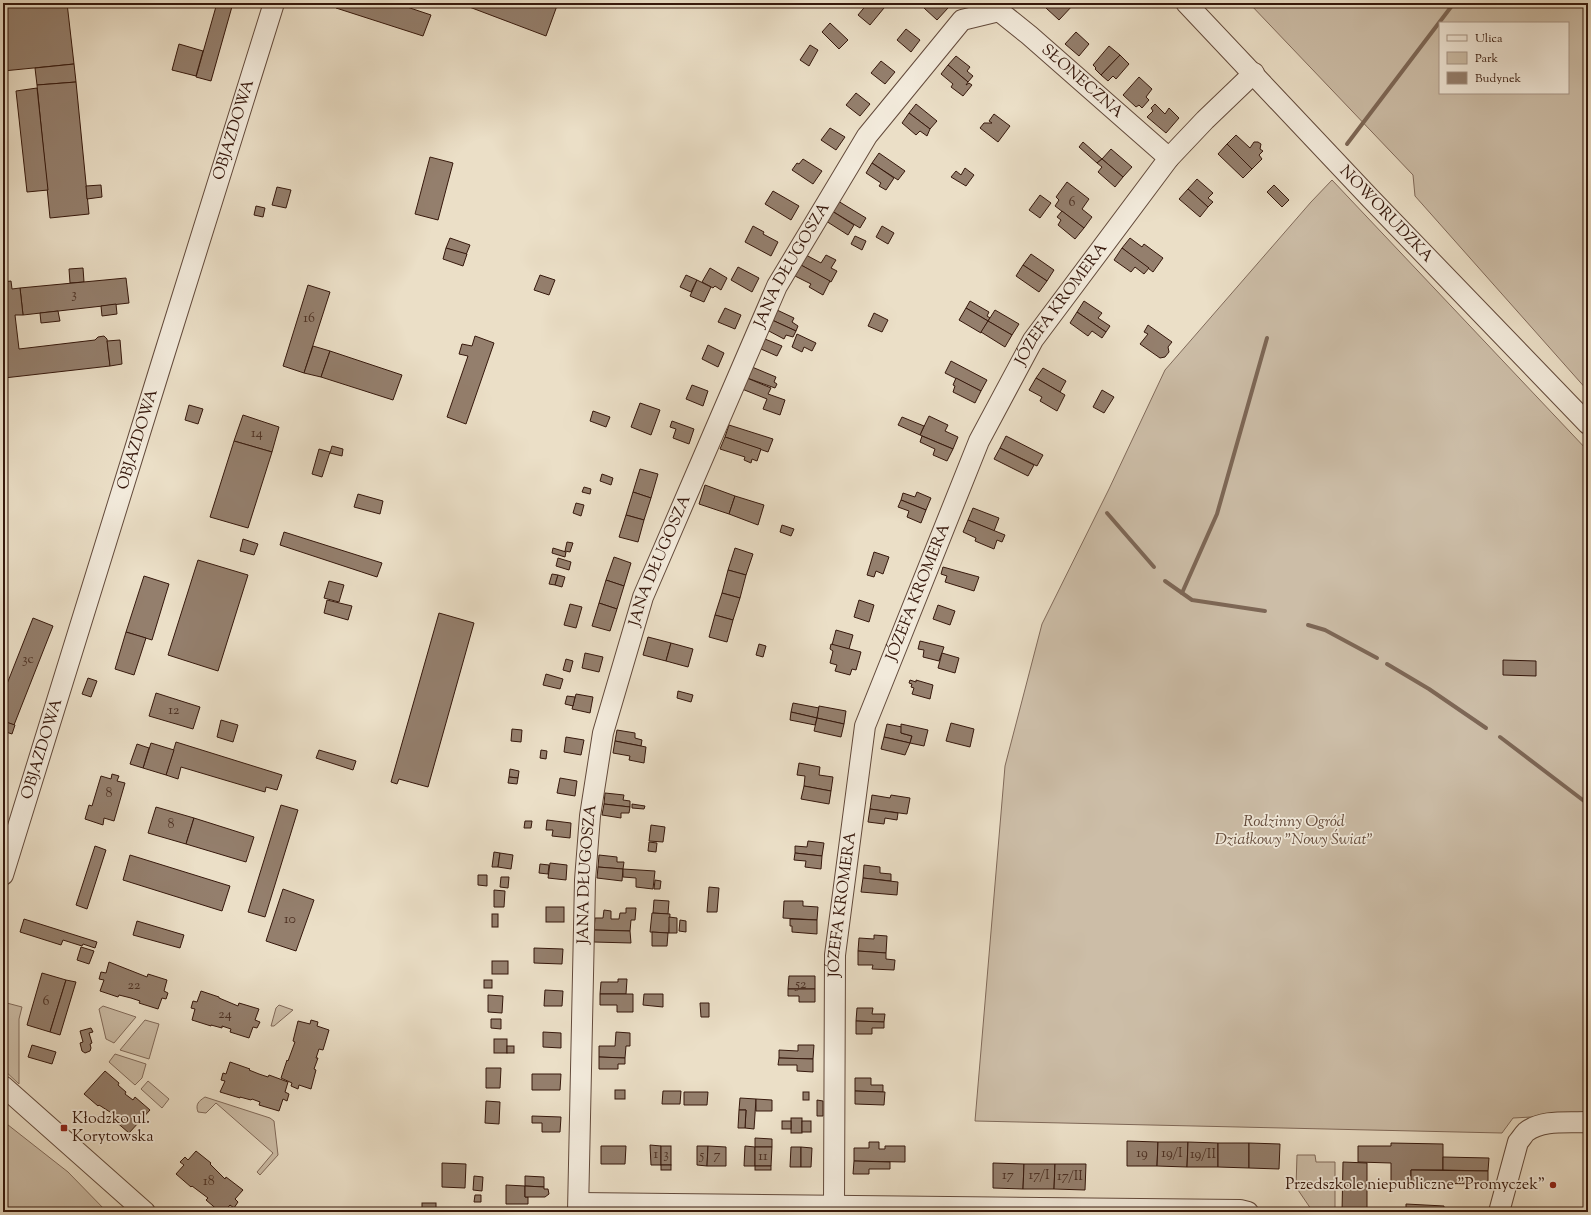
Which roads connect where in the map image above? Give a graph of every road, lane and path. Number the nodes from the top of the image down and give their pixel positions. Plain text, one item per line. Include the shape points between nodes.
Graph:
1 (274, 3) edge
2 (1186, 3) edge
3 (999, 7) edge
4 (1254, 73) junction
5 (1169, 158) junction
6 (1588, 424) edge
7 (3, 876) edge
8 (3, 1086) edge
9 (1588, 1122) edge
10 (834, 1206) junction
11 (578, 1207) edge
12 (145, 1212) edge
13 (1248, 1212) edge
14 (1499, 1212) edge

1 - 7 street, OBJAZDOWA
2 - 4 street, NOWORUDZKA
3 - 5 street, SŁONECZNA
3 - 11 street, JANA DŁUGOSZA via 962,20 867,136 777,286 643,598 603,733 590,816 585,880
4 - 5 street, JÓZEFA KROMERA
4 - 6 street, NOWORUDZKA
5 - 10 street, JÓZEFA KROMERA via 1029,347 979,440 865,726 835,955
8 - 12 street
9 - 14 street via 1548,1124 1534,1127 1524,1133 1518,1142
10 - 11 street
10 - 13 street

